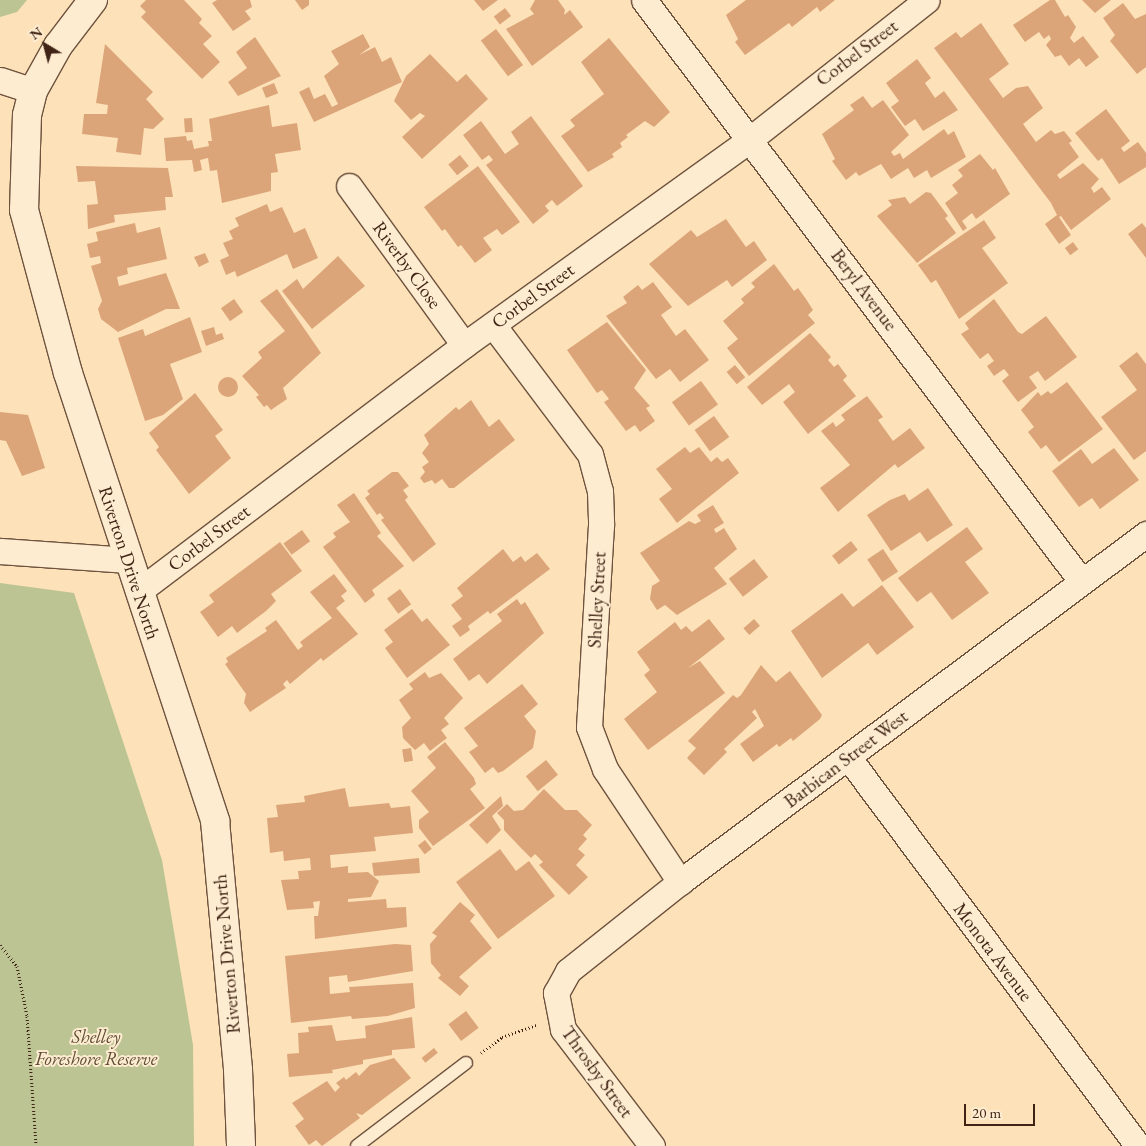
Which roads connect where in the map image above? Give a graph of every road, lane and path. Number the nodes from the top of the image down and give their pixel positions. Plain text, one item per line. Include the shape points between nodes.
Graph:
1 (93, 0) edge
2 (644, 0) edge
3 (927, 0) edge
4 (0, 80) edge
5 (33, 91) junction
6 (749, 140) junction
7 (349, 186) dead end
8 (493, 326) junction
9 (464, 345) junction
10 (1146, 534) edge
11 (0, 551) edge
12 (130, 560) junction
13 (1082, 582) junction
14 (139, 591) junction
15 (848, 757) junction
16 (680, 882) junction
17 (0, 945) edge
18 (556, 993) joint
19 (559, 1018) junction
20 (466, 1063) joint
21 (36, 1146) edge
22 (241, 1146) edge
23 (357, 1146) edge
24 (652, 1146) edge
25 (1138, 1146) edge

1 - 5 street, Riverton Drive North via 58,46
2 - 6 street, Beryl Avenue
3 - 6 street, Corbel Street
4 - 5 street
5 - 12 street, Riverton Drive North via 27,115 24,210 68,373
6 - 8 street, Corbel Street
6 - 13 street, Beryl Avenue
7 - 9 street, Riverby Close
8 - 9 street, Corbel Street
8 - 16 street, Shelley Street via 590,454 600,491 601,525 589,727 604,769
9 - 14 street, Corbel Street
10 - 13 street, Barbican Street West
11 - 12 street
12 - 14 street, Riverton Drive North
13 - 15 street, Barbican Street West
14 - 22 street, Riverton Drive North via 214,821 237,1061
15 - 16 street, Barbican Street West
15 - 25 street, Monota Avenue
16 - 18 street, Barbican Street West via 568,971
17 - 21 path via 17,966 27,1016
18 - 19 street, Throsby Street
19 - 20 path via 502,1037
19 - 24 street, Throsby Street via 563,1029
20 - 23 lane

